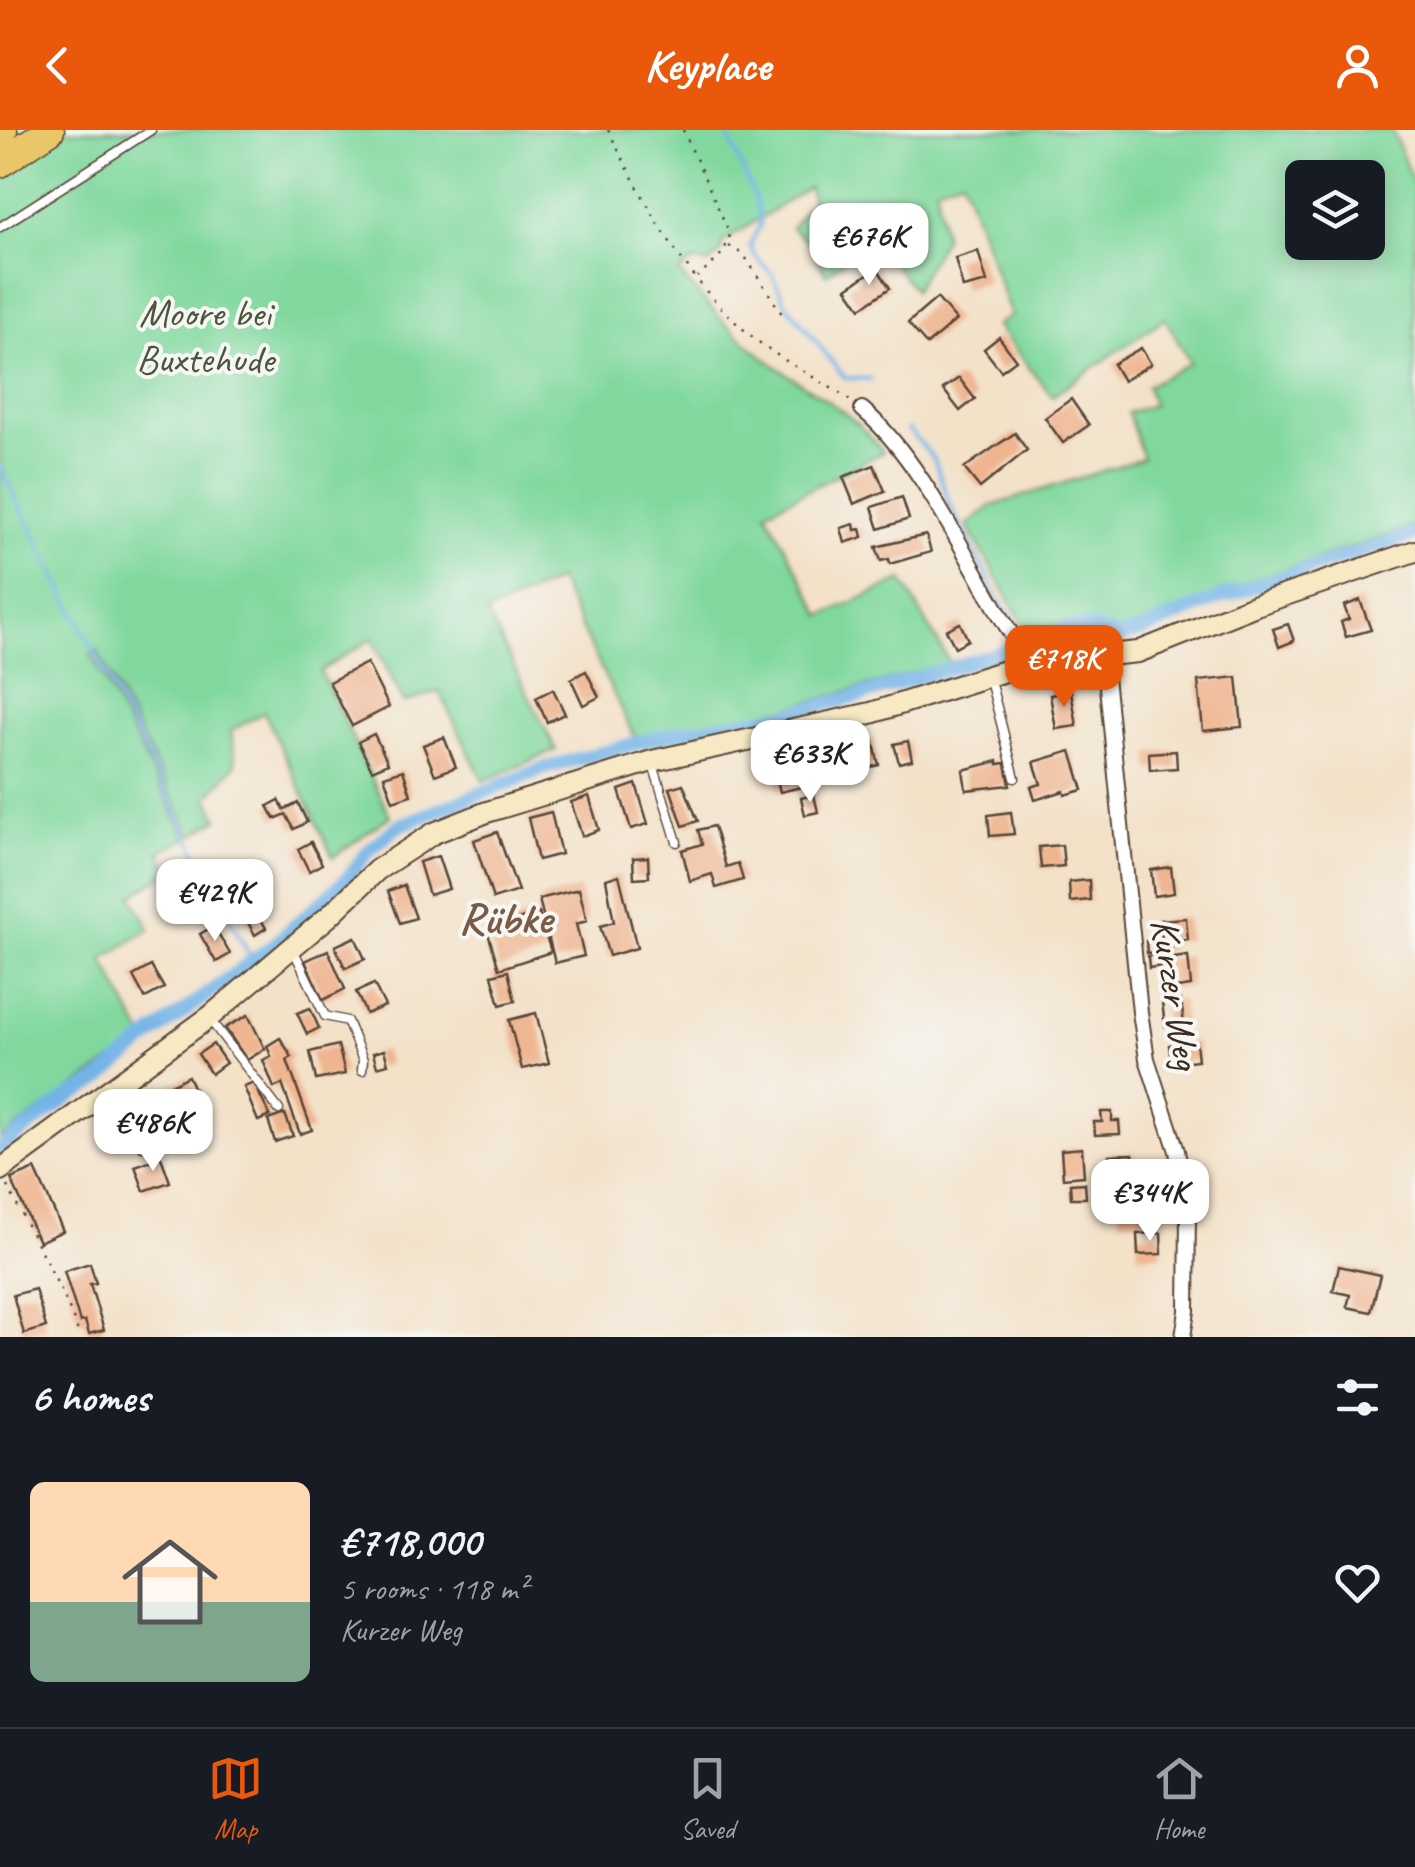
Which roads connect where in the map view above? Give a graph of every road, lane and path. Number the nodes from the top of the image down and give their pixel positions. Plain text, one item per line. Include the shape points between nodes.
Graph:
1 (50, 130) edge
2 (150, 130) edge
3 (608, 130) edge
4 (682, 130) edge
5 (0, 162) edge
6 (0, 227) edge
7 (728, 246) junction
8 (696, 278) junction
9 (782, 314) dead end
10 (862, 409) joint
11 (1415, 551) edge
12 (1104, 657) junction
13 (1027, 659) junction
14 (989, 676) junction
15 (652, 762) junction
16 (1014, 778) dead end
17 (677, 842) dead end
18 (292, 947) junction
19 (208, 1018) junction
20 (362, 1070) dead end
21 (114, 1088) junction
22 (279, 1110) dead end
23 (143, 1146) dead end
24 (4, 1177) edge
25 (80, 1337) edge
26 (1182, 1337) edge

1 - 5 highway
2 - 6 lane
3 - 8 path
4 - 7 path via 730,234
7 - 8 path
7 - 9 path via 744,255
8 - 10 path via 761,344
10 - 13 street via 930,496
11 - 12 street via 1138,652
12 - 13 street
12 - 26 street, Kurzer Weg via 1147,1059 1177,1151 1188,1214
13 - 14 street
14 - 15 street via 871,713
14 - 16 lane
15 - 17 lane
15 - 18 street via 434,832 377,870
18 - 19 street
18 - 20 lane via 325,1016 348,1020
19 - 21 street
19 - 22 lane
21 - 23 lane
21 - 24 street
24 - 25 path via 68,1299

